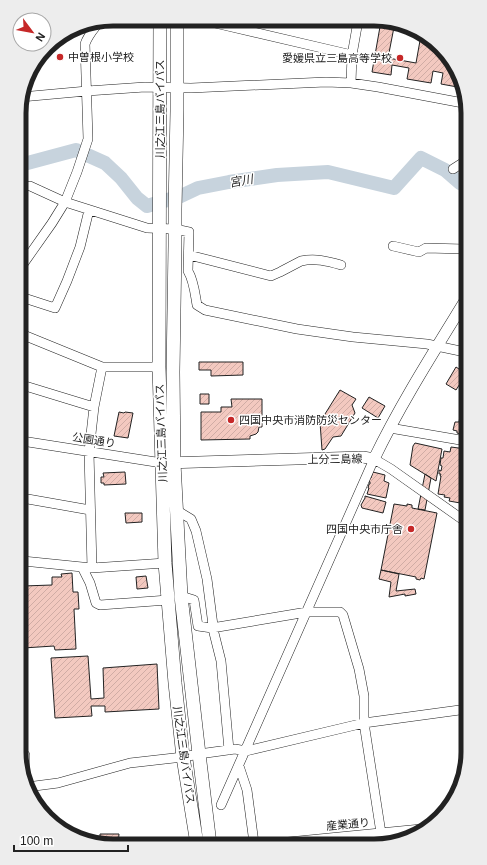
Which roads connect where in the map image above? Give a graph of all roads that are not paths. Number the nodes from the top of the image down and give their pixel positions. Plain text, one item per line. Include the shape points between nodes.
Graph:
1 (160, 26) edge
2 (177, 26) edge
3 (240, 26) edge
4 (357, 26) edge
5 (94, 29) edge
6 (352, 55) junction
7 (351, 83) junction
8 (160, 87) junction
9 (177, 88) junction
10 (87, 91) junction
11 (28, 96) edge
12 (460, 102) edge
13 (461, 164) edge
14 (453, 169) dead end
15 (30, 186) dead end
16 (65, 202) junction
17 (89, 210) junction
18 (160, 228) junction
19 (175, 229) junction
20 (393, 246) dead end
21 (461, 249) edge
22 (189, 255) junction
23 (26, 260) edge
24 (341, 265) dead end
25 (26, 299) edge
26 (461, 306) edge
27 (26, 336) edge
28 (437, 346) junction
29 (461, 351) edge
30 (159, 366) junction
31 (102, 367) junction
32 (26, 386) edge
33 (94, 407) junction
34 (390, 428) junction
35 (461, 440) edge
36 (26, 442) edge
37 (89, 452) junction
38 (374, 459) junction
39 (168, 463) junction
40 (26, 499) edge
41 (90, 510) junction
42 (176, 510) junction
43 (461, 518) edge
44 (26, 561) edge
45 (165, 563) junction
46 (82, 567) junction
47 (92, 568) junction
48 (175, 598) junction
49 (307, 612) junction
50 (213, 628) junction
51 (461, 709) edge
52 (364, 723) junction
53 (229, 750) junction
54 (246, 751) junction
55 (198, 754) junction
56 (183, 757) junction
57 (239, 766) junction
58 (33, 786) edge
59 (221, 805) dead end
60 (408, 832) edge
61 (381, 837) edge
62 (195, 839) edge
63 (209, 839) edge
64 (253, 839) edge
65 (347, 839) edge

1 - 8 highway, 川之江三島バイパス
2 - 9 highway, 川之江三島バイパス
3 - 6 street
4 - 6 street
5 - 10 street via 85,44
6 - 7 street
7 - 9 street
7 - 12 street
8 - 9 street
8 - 10 street
8 - 18 highway, 川之江三島バイパス
9 - 19 highway, 川之江三島バイパス
10 - 11 street
10 - 16 street via 88,139
13 - 14 street
15 - 16 street
16 - 17 street
16 - 23 street
17 - 18 street via 147,228
17 - 25 street via 80,247 55,308
18 - 19 street
18 - 30 highway, 川之江三島バイパス
19 - 22 street via 189,232
19 - 39 highway, 川之江三島バイパス via 173,372
20 - 21 street via 419,252 426,248
22 - 24 street via 271,276 305,260 320,259
22 - 28 street via 188,271 197,305 205,310 297,329
26 - 28 main road, 上分三島線
27 - 31 street
28 - 29 street
28 - 34 main road, 上分三島線
30 - 31 street
30 - 39 highway, 川之江三島バイパス
31 - 33 street
32 - 33 street
33 - 37 street
34 - 35 street
34 - 38 main road, 上分三島線
36 - 37 street, 公園通り
37 - 39 street, 公園通り
37 - 41 street
38 - 39 main road, 上分三島線
38 - 43 street
38 - 49 street
39 - 42 highway, 川之江三島バイパス
39 - 45 highway, 川之江三島バイパス
40 - 41 street
41 - 47 street
42 - 48 highway, 川之江三島バイパス
42 - 50 street via 191,519 196,532 207,579
44 - 46 street
45 - 47 street
45 - 48 highway, 川之江三島バイパス
46 - 47 street
46 - 48 street via 96,603 100,605
48 - 50 street via 194,600 198,626
48 - 55 highway, 川之江三島バイパス
48 - 56 highway, 川之江三島バイパス via 175,683
49 - 50 street
49 - 52 street via 340,612 343,615 359,669 364,696
49 - 54 street
50 - 53 street via 221,661
51 - 52 street
52 - 54 street
52 - 61 street
53 - 54 street
53 - 55 street
54 - 57 street
55 - 56 street
55 - 63 highway, 川之江三島バイパス
56 - 58 street via 130,764 58,783
56 - 62 highway, 川之江三島バイパス
57 - 59 street
57 - 64 street via 247,790
60 - 61 street, 産業通り
61 - 65 street, 産業通り

